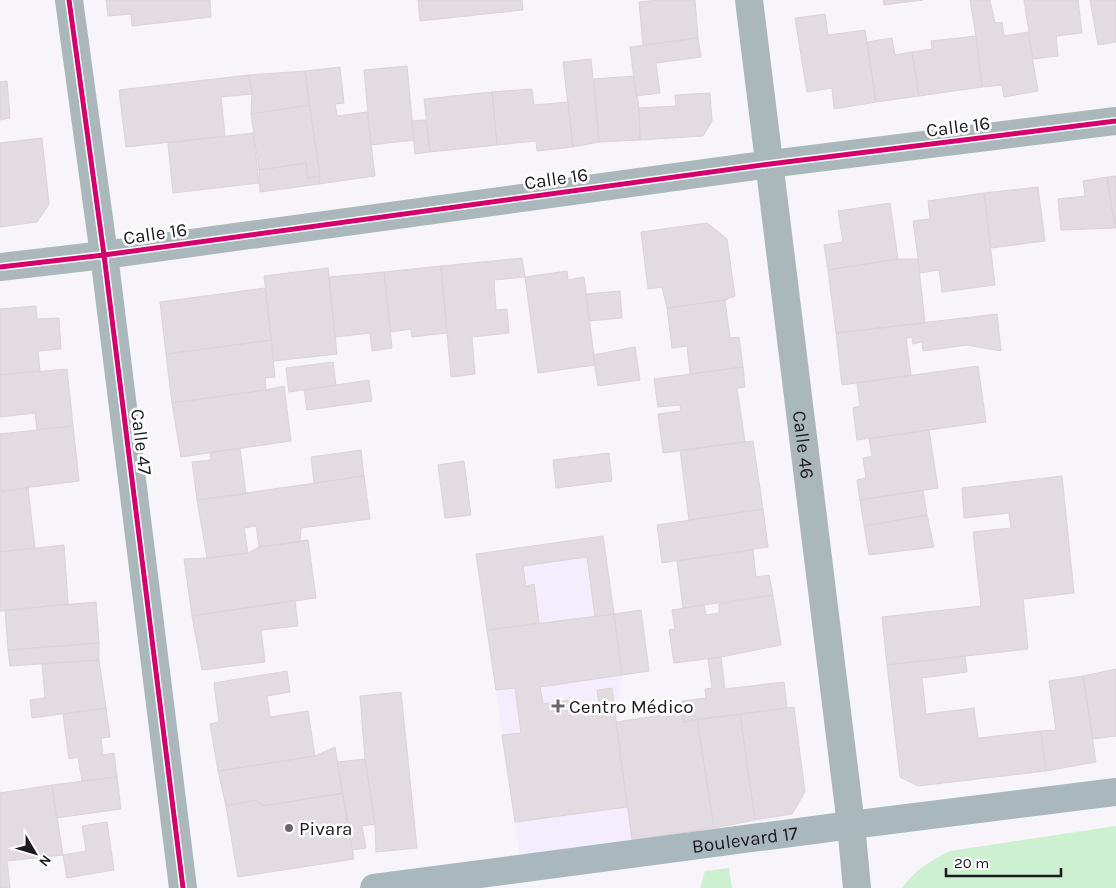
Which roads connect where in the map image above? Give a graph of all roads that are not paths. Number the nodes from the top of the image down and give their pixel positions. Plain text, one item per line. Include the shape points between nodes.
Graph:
1 (69, 0) edge
2 (749, 0) edge
3 (1116, 121) edge
4 (770, 164) junction
5 (104, 255) junction
6 (0, 267) edge
7 (1116, 792) edge
8 (851, 825) junction
9 (183, 888) edge
10 (374, 888) edge
11 (857, 888) edge

1 - 5 street, Calle 47
2 - 4 street, Calle 46
3 - 4 street, Calle 16
4 - 5 street, Calle 16
4 - 8 street, Calle 46
5 - 6 street, Calle 16
5 - 9 street, Calle 47
7 - 8 main road, Boulevard 17
8 - 10 main road, Boulevard 17
8 - 11 street, Calle 46

